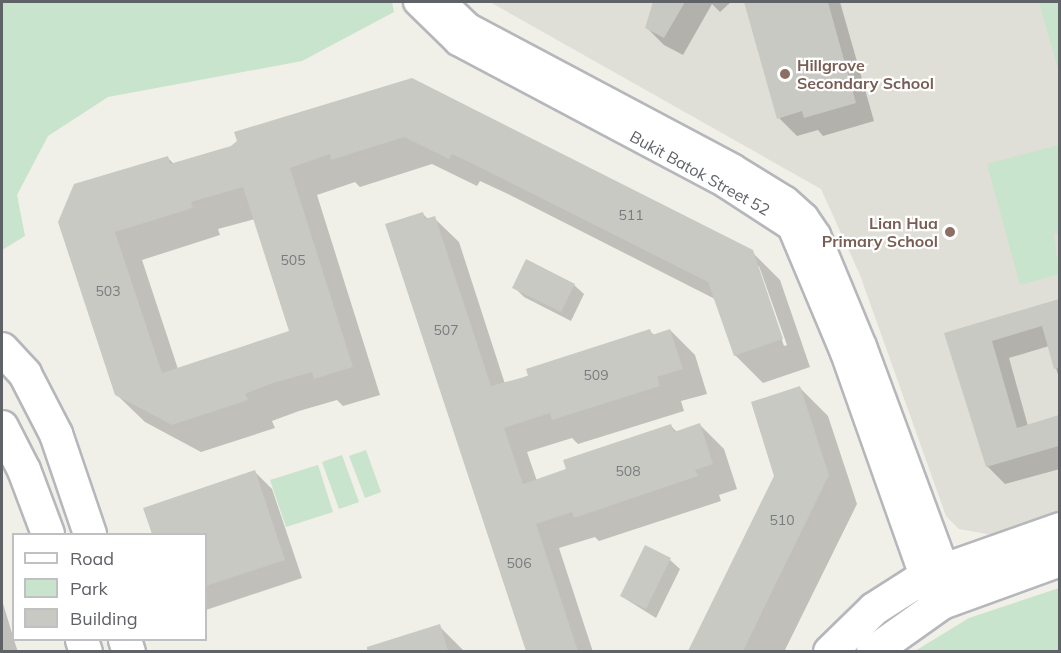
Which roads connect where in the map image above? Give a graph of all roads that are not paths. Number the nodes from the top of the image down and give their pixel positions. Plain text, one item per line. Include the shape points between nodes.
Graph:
1 (417, 2) edge
2 (443, 2) edge
3 (2, 348) edge
4 (2, 427) edge
5 (1059, 529) edge
6 (48, 533) edge
7 (90, 533) edge
8 (1059, 560) edge
9 (939, 587) junction
10 (830, 651) edge
11 (873, 651) edge

1 - 9 street, Bukit Batok Street 52 via 458,42 725,184 791,227
2 - 9 street, Bukit Batok Street 52 via 469,27 734,168 786,200 805,217 817,235 863,346
3 - 7 street via 25,374 56,434
4 - 6 street via 24,470
5 - 9 street
8 - 9 street
9 - 10 street via 874,609
9 - 11 street

